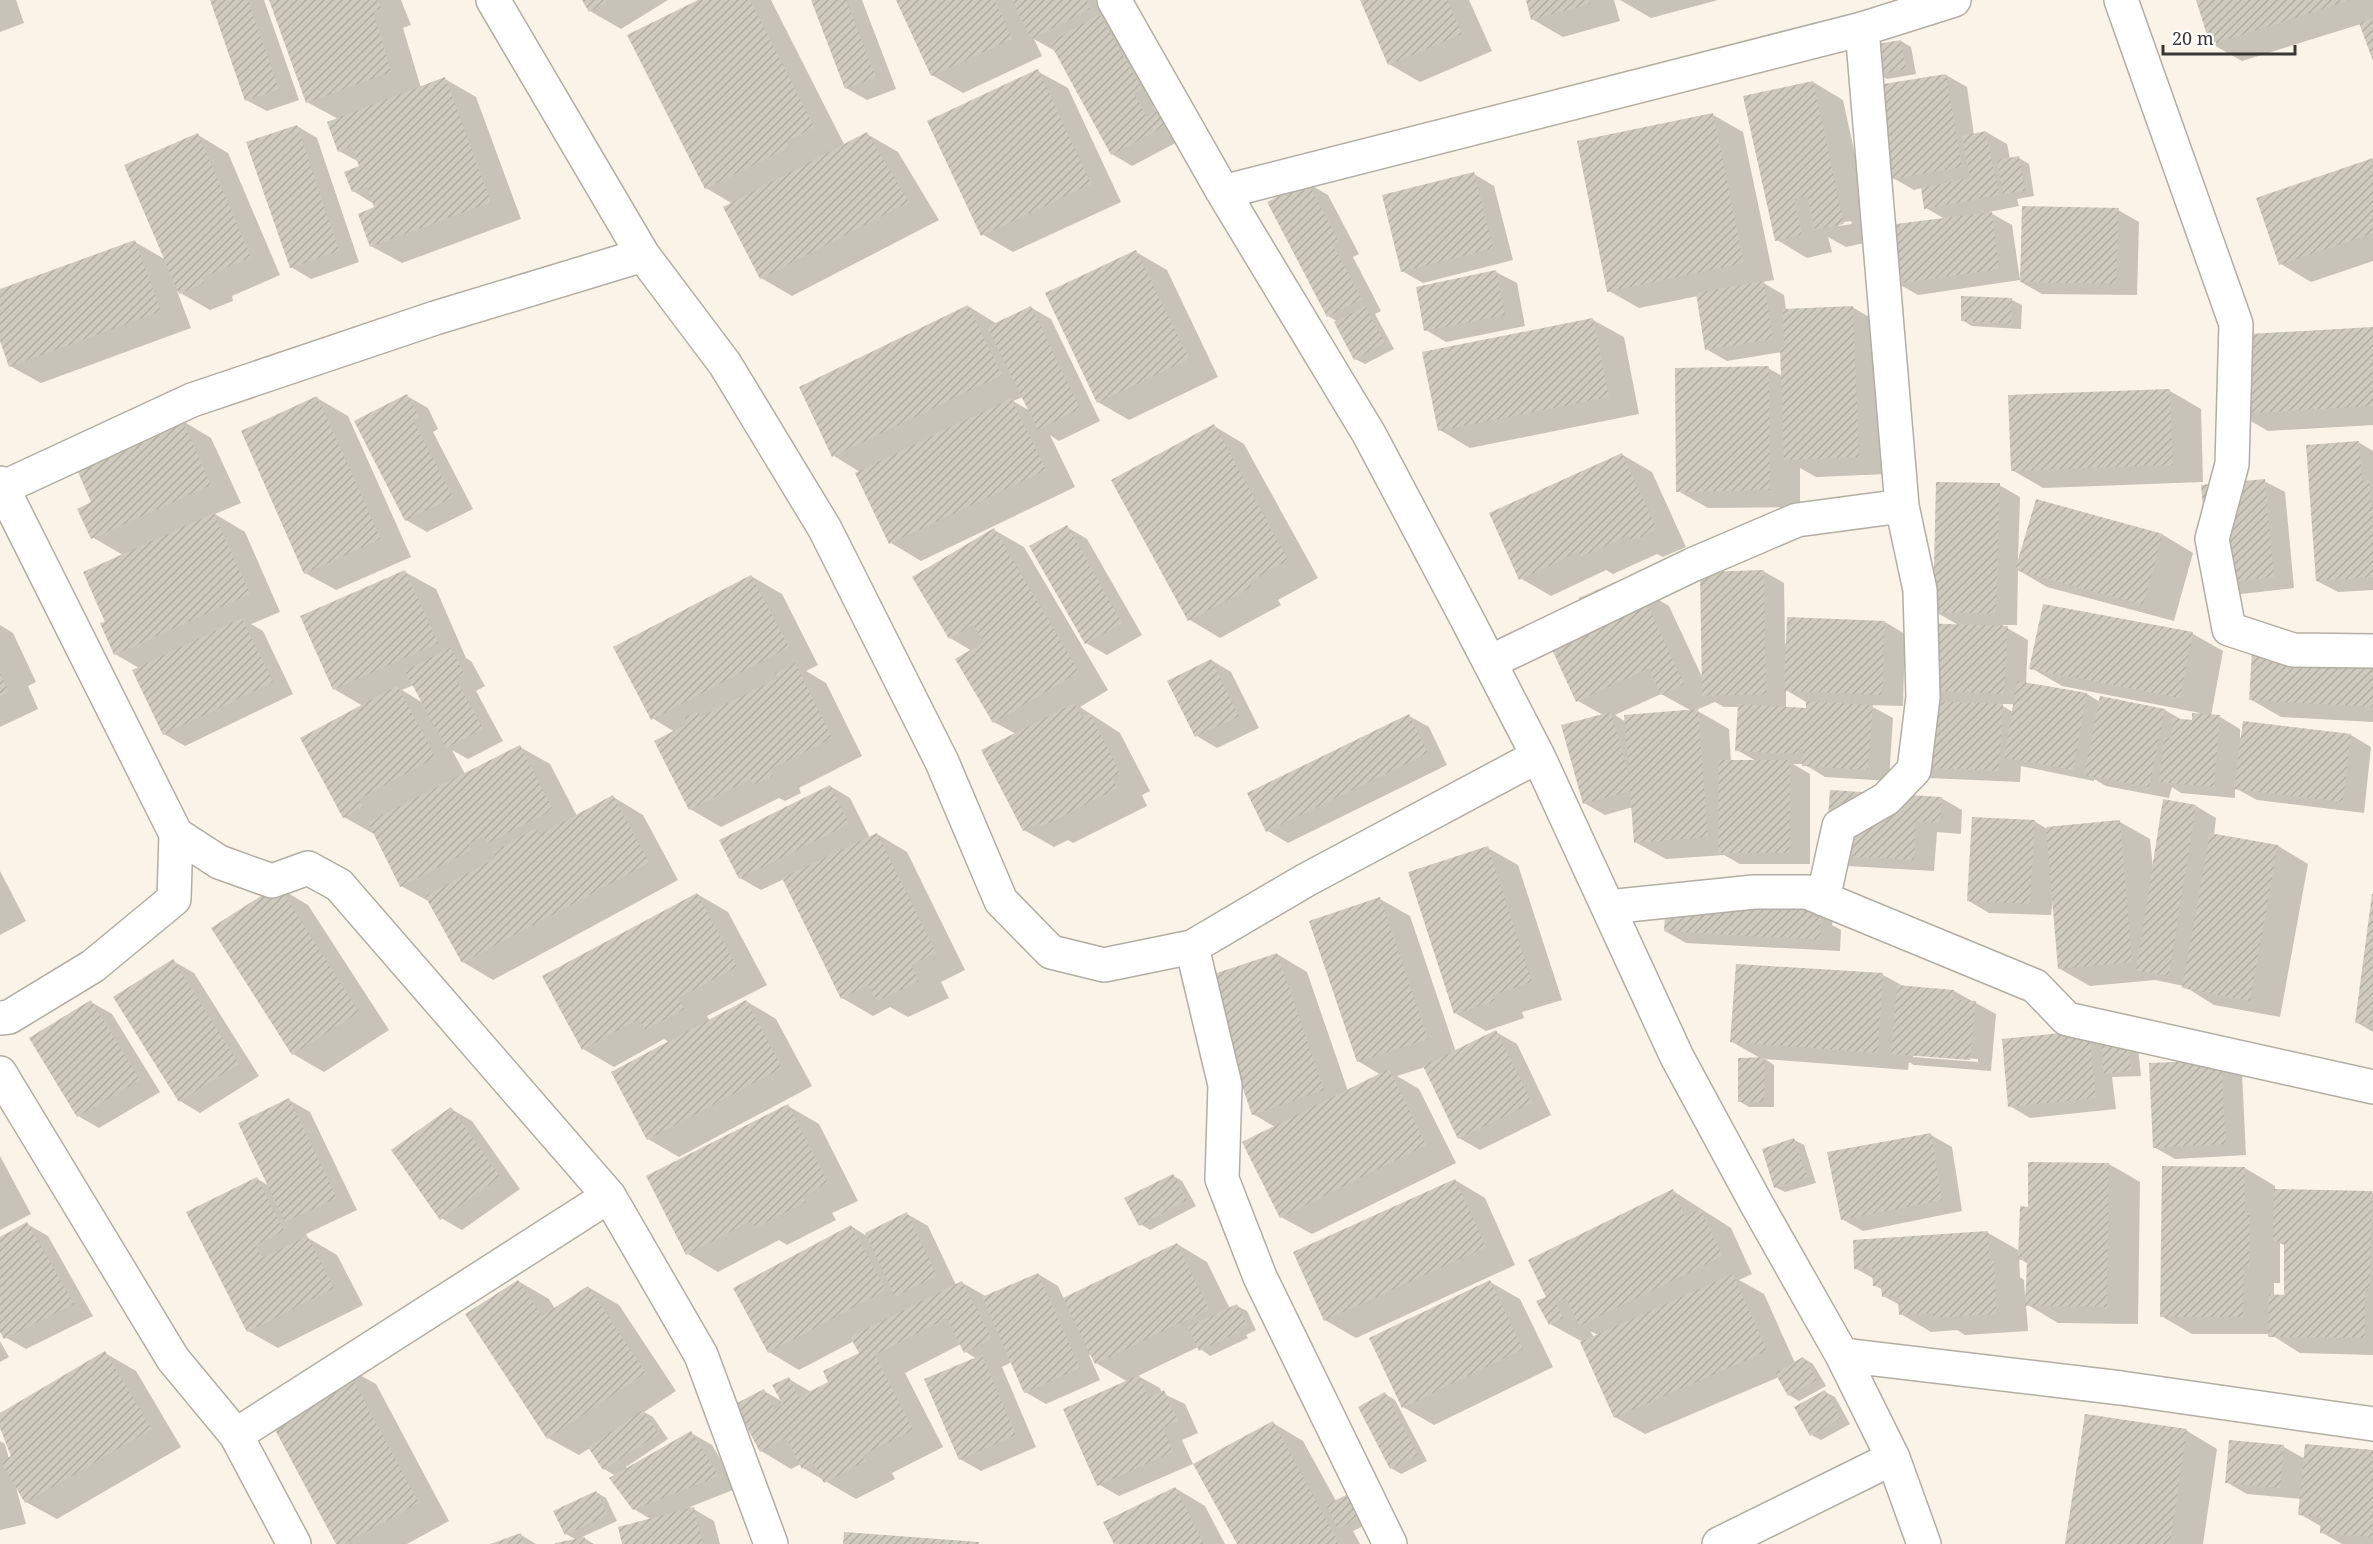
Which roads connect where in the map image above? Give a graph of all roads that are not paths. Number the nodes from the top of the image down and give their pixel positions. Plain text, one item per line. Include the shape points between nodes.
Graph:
1 (493, 0) edge
2 (1114, 0) edge
3 (1954, 0) edge
4 (2121, 0) edge
5 (1862, 29) junction
6 (1223, 192) junction
7 (643, 255) junction
8 (1, 487) edge
9 (1902, 506) junction
10 (2373, 651) edge
11 (1490, 662) junction
12 (1538, 756) junction
13 (176, 834) junction
14 (1823, 899) junction
15 (1608, 907) junction
16 (1192, 947) junction
17 (0, 1018) edge
18 (0, 1073) edge
19 (2373, 1087) edge
20 (609, 1196) junction
21 (1842, 1355) junction
22 (2373, 1424) edge
23 (236, 1435) junction
24 (1893, 1458) junction
25 (294, 1544) edge
26 (771, 1544) edge
27 (1390, 1544) edge
28 (1719, 1544) edge
29 (1924, 1544) edge

1 - 7 street
2 - 6 street
3 - 5 street
4 - 10 street via 2236,324 2232,464 2212,539 2229,629 2293,650
5 - 6 street
5 - 9 street
6 - 11 street via 1369,434
7 - 8 street via 435,318 192,400
7 - 16 street via 725,364 825,530 942,762 1001,901 1051,952 1104,965
8 - 13 street
9 - 11 street via 1797,520 1692,565
9 - 14 street via 1920,590 1923,697 1914,770 1886,799 1839,826
11 - 12 street
12 - 15 street
12 - 16 street via 1306,880
13 - 17 street via 174,899 93,966 9,1017
13 - 20 street via 219,862 273,881 308,868 339,885
14 - 15 street via 1807,892 1754,891
14 - 19 street via 2035,986 2067,1019
15 - 21 street via 1677,1057
16 - 27 street via 1225,1085 1222,1179 1260,1277
18 - 23 street via 173,1359
20 - 23 street
20 - 26 street via 701,1355
21 - 22 street via 2121,1388
21 - 24 street
23 - 25 street
24 - 28 street
24 - 29 street

